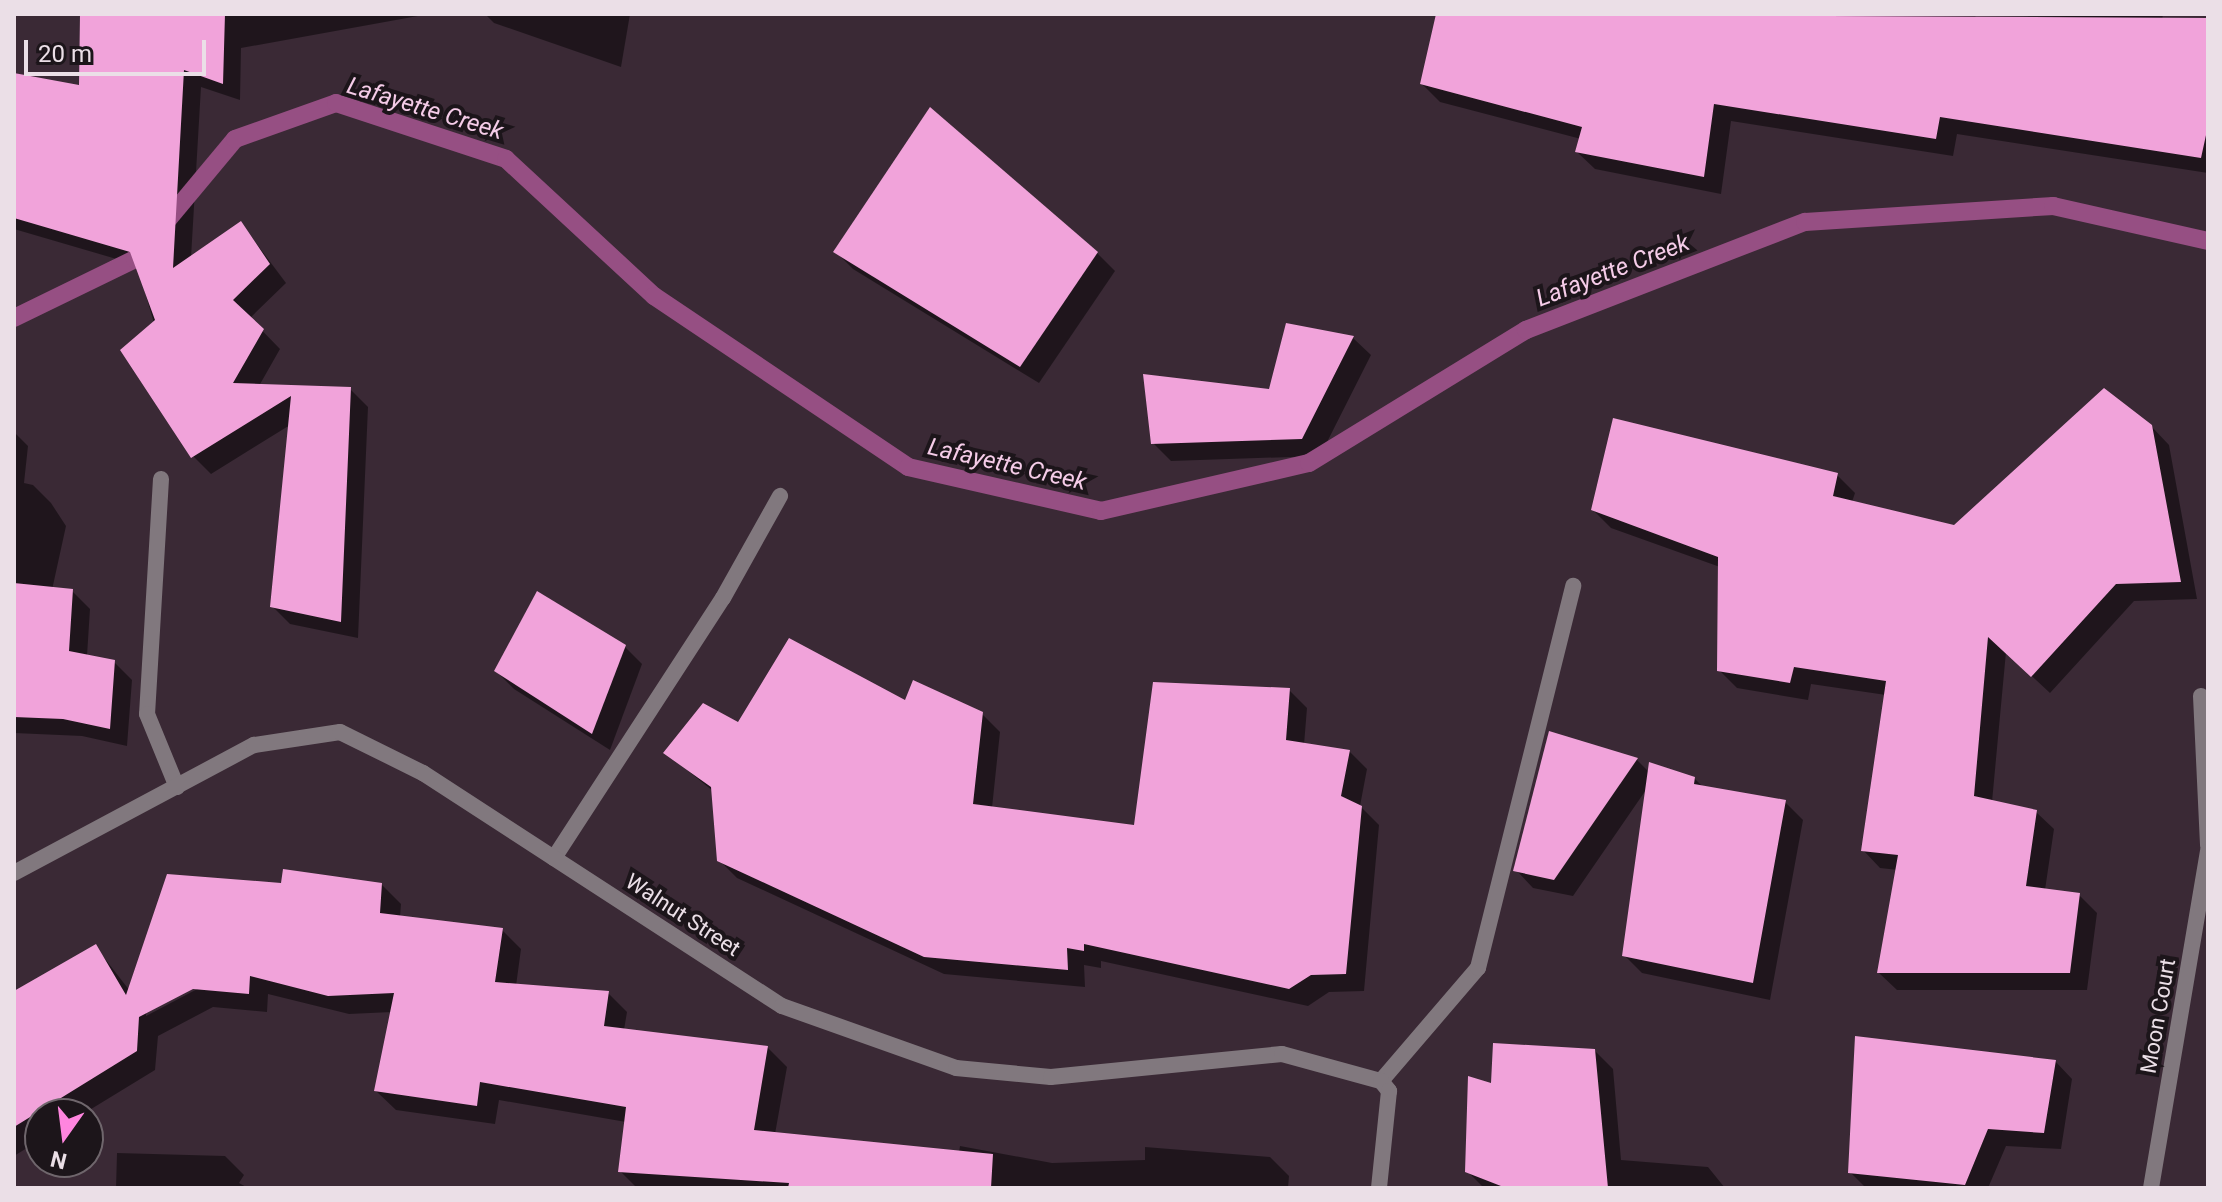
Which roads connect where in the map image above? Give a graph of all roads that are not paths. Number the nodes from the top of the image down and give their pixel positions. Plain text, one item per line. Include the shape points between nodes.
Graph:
1 (161, 479) dead end
2 (780, 496) dead end
3 (1573, 586) dead end
4 (2201, 696) dead end
5 (177, 787) junction
6 (2208, 849) edge
7 (554, 858) junction
8 (14, 873) edge
9 (1381, 1081) junction
10 (1379, 1188) edge
11 (2151, 1188) edge

1 - 5 street via 147,714
2 - 7 street via 707,624
3 - 9 street via 1478,968
4 - 6 street, Moon Court
5 - 7 street, Walnut Street via 254,745 340,732 423,773
5 - 8 street, Walnut Street
6 - 11 street, Moon Court
7 - 9 street, Walnut Street via 782,1006 956,1068 1051,1077 1282,1054
9 - 10 street via 1389,1091

